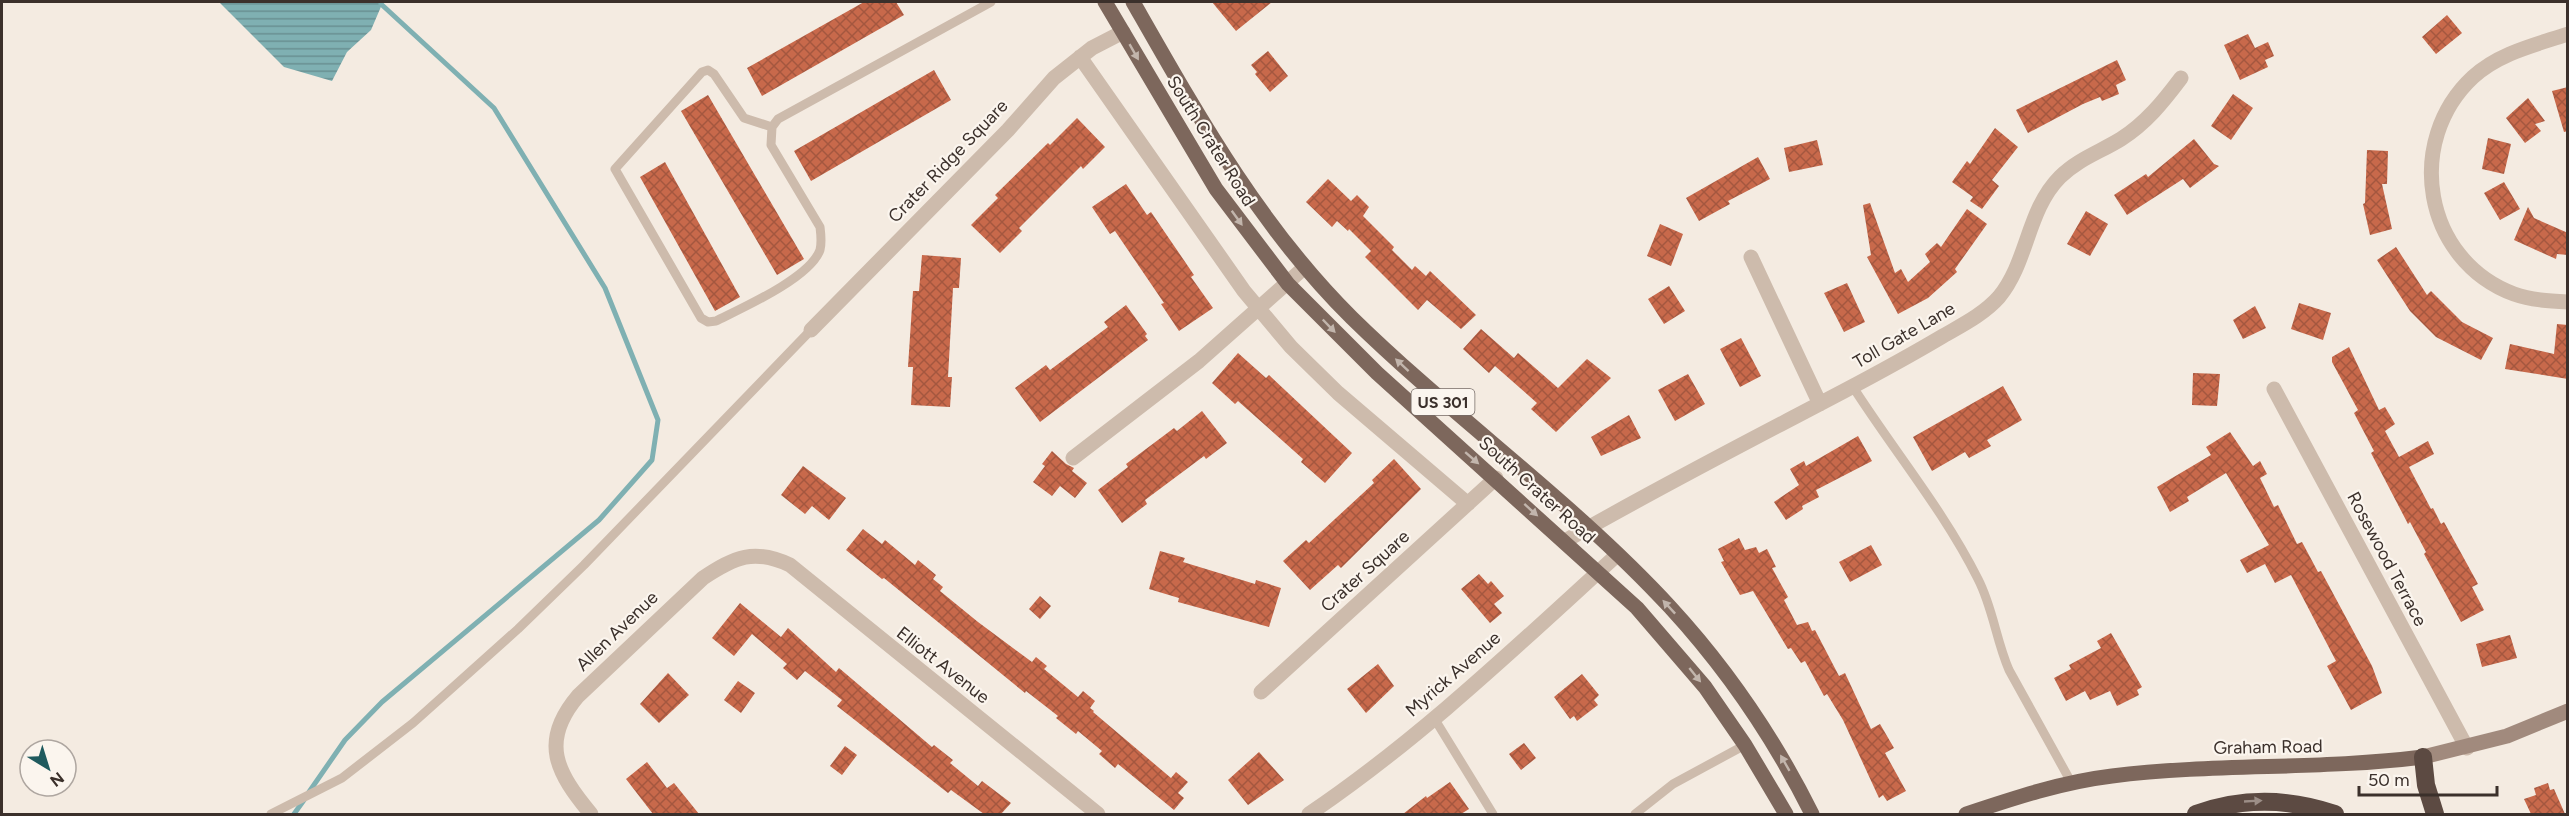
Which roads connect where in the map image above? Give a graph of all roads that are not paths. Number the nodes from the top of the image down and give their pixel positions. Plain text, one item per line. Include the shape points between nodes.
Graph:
1 (991, 2) edge
2 (1105, 2) edge
3 (1133, 2) edge
4 (1123, 32) junction
5 (2568, 34) edge
6 (1080, 57) junction
7 (2181, 78) dead end
8 (772, 127) junction
9 (1751, 258) dead end
10 (1305, 267) junction
11 (1288, 284) junction
12 (2568, 302) edge
13 (1258, 308) junction
14 (811, 330) joint
15 (1853, 387) junction
16 (2274, 389) dead end
17 (1820, 404) junction
18 (1073, 458) dead end
19 (1496, 478) junction
20 (1468, 504) junction
21 (1588, 528) junction
22 (1566, 541) junction
23 (759, 555) joint
24 (1617, 555) junction
25 (1599, 571) junction
26 (1261, 692) dead end
27 (2568, 711) edge
28 (1434, 718) junction
29 (1745, 745) junction
30 (2467, 748) junction
31 (2423, 757) junction
32 (2071, 783) junction
33 (271, 814) edge
34 (591, 814) edge
35 (1098, 814) edge
36 (1309, 814) edge
37 (1493, 814) edge
38 (1635, 814) edge
39 (1786, 814) edge
40 (1812, 814) edge
41 (1966, 814) edge
42 (2196, 814) edge
43 (2335, 814) edge
44 (2435, 814) edge

1 - 8 lane via 778,119
2 - 4 main road, South Crater Road / US 301
3 - 10 main road, South Crater Road / US 301 via 1232,172
4 - 6 street, Crater Ridge Square
4 -> 11 main road, South Crater Road / US 301 via 1216,189
5 - 12 street via 2516,51 2474,75 2447,108 2437,130 2430,177 2437,212 2452,244 2467,262 2502,288 2534,300
6 - 13 street
6 - 14 street, Crater Ridge Square via 1054,78
7 - 15 street, Toll Gate Lane via 2140,126 2074,164 2058,179 2044,197 2018,265 1998,297 1980,315
8 - 8 lane via 771,145 820,227 819,250 815,259 769,294 708,322 701,318 615,169 702,72 708,70 744,118
9 - 17 street
10 - 11 street
21 -> 10 main road, South Crater Road / US 301 via 1431,391 1351,317
11 - 13 street
11 -> 19 main road, South Crater Road / US 301 via 1377,373
13 - 18 street via 1199,361
13 - 20 street via 1338,393
14 - 33 lane via 518,629 413,723 342,778
15 - 17 street, Toll Gate Lane
15 - 32 lane via 1978,578 1991,607 2009,670
16 - 30 street, Rosewood Terrace
17 - 21 street, Toll Gate Lane
19 - 20 street, Crater Square
19 -> 22 main road, South Crater Road / US 301
20 - 26 street, Crater Square
21 - 22 street, Toll Gate Lane
21 - 24 main road, South Crater Road / US 301
22 - 25 main road, South Crater Road / US 301
23 - 34 street, Allen Avenue via 727,562 703,578 565,711 555,738 556,757 564,776
23 - 35 street, Elliott Avenue via 790,565
24 - 25 street, Myrick Avenue
40 -> 24 main road, South Crater Road / US 301 via 1782,758 1706,649
25 - 28 street, Myrick Avenue
25 -> 29 main road, South Crater Road / US 301 via 1668,642
27 - 30 main road, Graham Road
28 - 36 street, Myrick Avenue via 1372,770
28 - 37 lane
29 - 38 lane via 1673,784
29 - 39 main road, South Crater Road / US 301
30 - 31 main road, Graham Road
31 - 32 main road, Graham Road via 2349,764 2200,768
31 - 44 highway
32 - 41 main road, Graham Road
42 -> 43 highway via 2225,805 2265,801 2294,803

